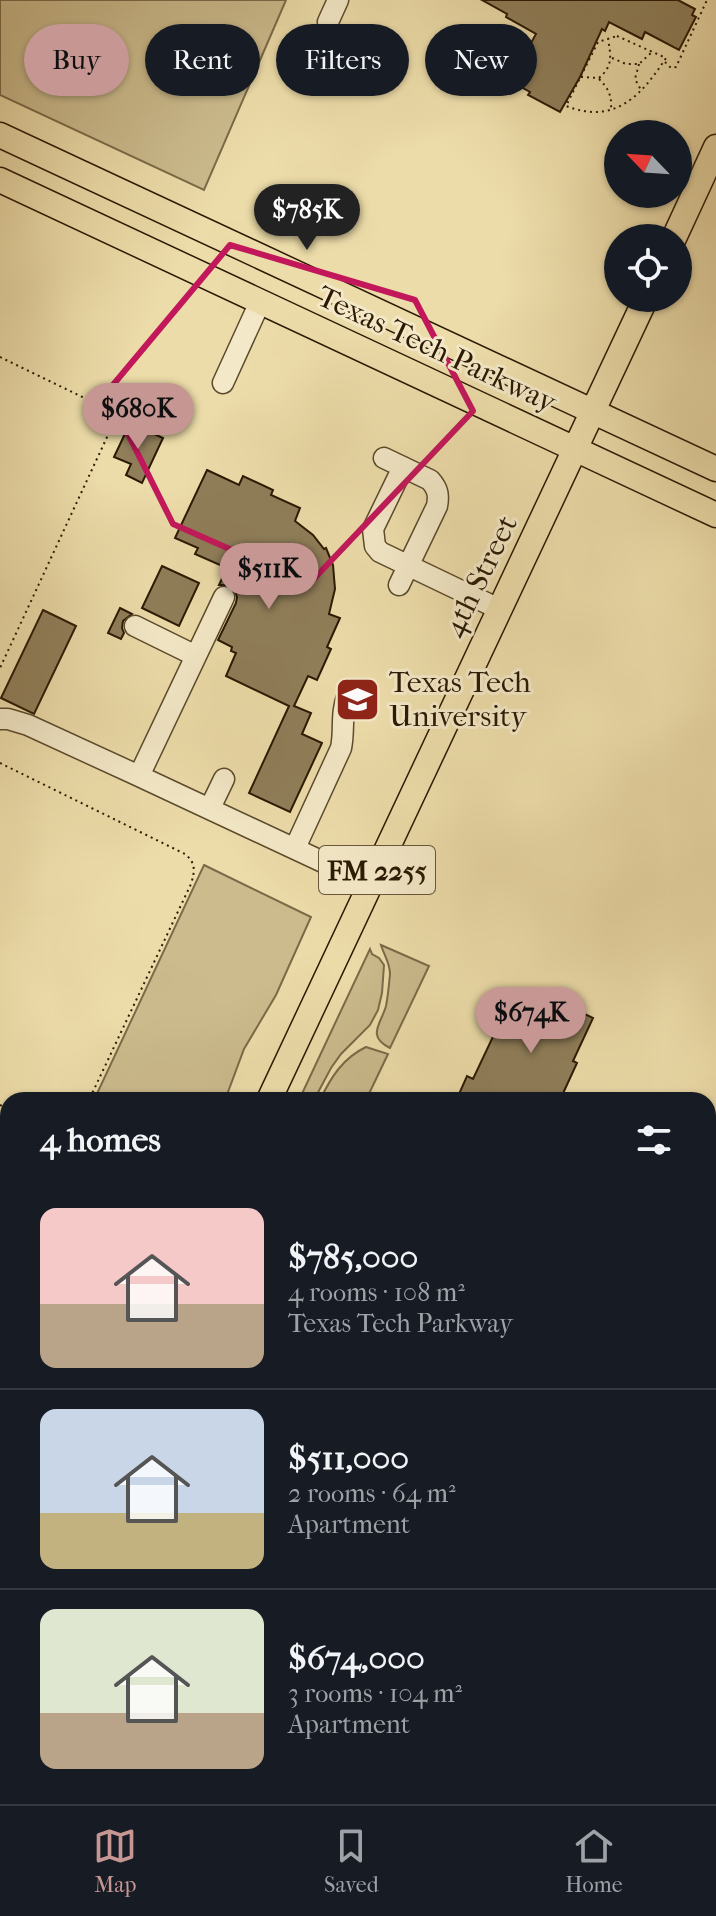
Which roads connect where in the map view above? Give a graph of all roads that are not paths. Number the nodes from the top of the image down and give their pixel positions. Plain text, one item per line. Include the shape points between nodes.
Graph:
1 (338, 0) edge
2 (328, 22) dead end
3 (0, 135) edge
4 (716, 147) edge
5 (0, 180) edge
6 (680, 224) edge
7 (260, 302) junction
8 (639, 312) edge
9 (223, 383) dead end
10 (593, 412) junction
11 (576, 450) junction
12 (716, 469) edge
13 (716, 515) edge
14 (409, 566) junction
15 (399, 585) dead end
16 (224, 597) dead end
17 (499, 609) junction
18 (135, 626) dead end
19 (196, 656) junction
20 (348, 694) dead end
21 (0, 719) edge
22 (139, 776) junction
23 (224, 779) dead end
24 (210, 808) junction
25 (295, 848) junction
26 (370, 884) junction
27 (273, 1092) edge

1 - 2 lane
3 - 10 main road, Texas Tech Parkway
4 - 6 main road
5 - 7 main road, Texas Tech Parkway
7 - 9 lane
7 - 11 main road, Texas Tech Parkway
8 - 10 main road, 4th Street / FM 2255
10 - 11 main road, 4th Street / FM 2255
10 - 12 main road, Texas Tech Parkway
11 - 13 main road, Texas Tech Parkway
11 - 17 main road, 4th Street / FM 2255
14 - 14 lane via 438,496 430,480 393,463 372,538 380,552
14 - 15 lane
14 - 17 lane
16 - 19 lane
17 - 26 main road, 4th Street / FM 2255
18 - 19 lane
19 - 22 lane
20 - 25 lane via 341,748
21 - 22 lane via 28,725
22 - 24 lane
23 - 24 lane
24 - 25 lane
25 - 26 lane
26 - 27 main road, 4th Street / FM 2255

